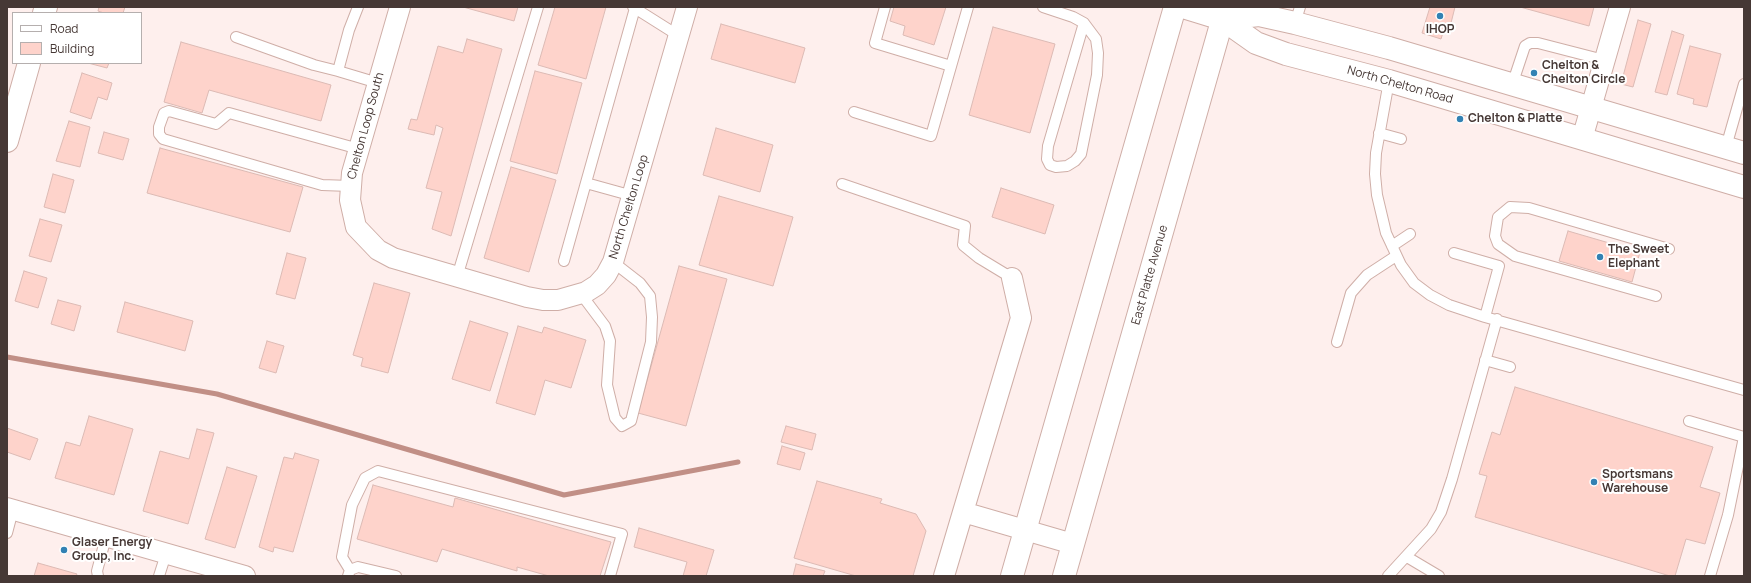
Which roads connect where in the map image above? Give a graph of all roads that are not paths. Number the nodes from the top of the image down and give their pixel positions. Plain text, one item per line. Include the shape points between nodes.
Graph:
1 (358, 7) edge
2 (400, 7) edge
3 (538, 7) edge
4 (634, 7) edge
5 (687, 7) edge
6 (885, 7) edge
7 (968, 7) edge
8 (1043, 7) edge
9 (1175, 7) edge
10 (1183, 7) edge
11 (1620, 7) edge
12 (1224, 13) edge
13 (1297, 15) edge
14 (1084, 23) junction
15 (236, 36) dead end
16 (679, 36) junction
17 (1604, 60) junction
18 (29, 64) edge
19 (951, 66) junction
20 (338, 71) junction
21 (1389, 81) junction
22 (378, 84) junction
23 (1744, 84) edge
24 (1512, 85) junction
25 (1591, 108) junction
26 (854, 112) dead end
27 (1379, 133) junction
28 (7, 138) edge
29 (1402, 139) dead end
30 (1582, 139) junction
31 (358, 149) junction
32 (1735, 150) edge
33 (586, 183) junction
34 (842, 184) dead end
35 (350, 186) junction
36 (1744, 187) edge
37 (633, 196) junction
38 (1410, 234) dead end
39 (1392, 246) junction
40 (1669, 249) dead end
41 (1454, 253) dead end
42 (1396, 256) junction
43 (564, 261) dead end
44 (613, 262) junction
45 (458, 277) junction
46 (1012, 278) joint
47 (581, 294) junction
48 (1656, 296) dead end
49 (1485, 317) junction
50 (1497, 319) junction
51 (1337, 342) dead end
52 (1485, 360) junction
53 (1510, 367) dead end
54 (1744, 390) edge
55 (1689, 421) dead end
56 (1744, 437) edge
57 (10, 509) edge
58 (963, 512) junction
59 (1025, 530) junction
60 (7, 533) edge
61 (106, 537) junction
62 (1073, 544) junction
63 (166, 554) junction
64 (1407, 557) junction
65 (349, 573) edge
66 (98, 576) edge
67 (159, 576) edge
68 (245, 576) edge
69 (396, 576) edge
70 (610, 576) edge
71 (944, 576) edge
72 (1012, 576) edge
73 (1064, 576) edge
74 (1388, 576) edge
75 (1439, 576) edge
76 (1710, 576) edge

1 - 20 lane
2 - 22 street, Chelton Loop South
3 - 45 lane
4 - 16 lane
4 - 33 lane
5 - 16 street, North Chelton Loop
6 - 19 lane via 875,43
7 - 19 lane
8 - 14 lane
9 - 59 main road
10 - 12 main road, North Chelton Road
11 - 17 street
12 - 13 main road, North Chelton Road
12 - 21 main road, North Chelton Road via 1256,44
12 - 62 main road, East Platte Avenue
13 - 24 main road, North Chelton Road
14 - 14 lane via 1048,146 1047,159 1050,165 1056,167 1067,166 1082,154 1096,81 1098,53 1096,39
15 - 20 lane via 314,65
16 - 37 street, North Chelton Loop
17 - 24 lane via 1538,43 1530,44 1525,46
17 - 25 street
18 - 28 main road
19 - 26 lane via 931,136
20 - 22 lane
21 - 27 lane
21 - 30 main road, North Chelton Road
22 - 31 street, Chelton Loop South
23 - 32 lane
24 - 25 main road, North Chelton Road
25 - 30 street
25 - 32 main road, North Chelton Road
27 - 29 lane
27 - 39 lane via 1375,174 1377,195 1386,233
30 - 36 main road, North Chelton Road
31 - 35 street, Chelton Loop South
31 - 35 lane via 229,113 216,124 169,111 164,113 159,128 159,134 163,139 322,185
33 - 37 lane
33 - 43 lane
34 - 46 lane via 964,226 963,245
35 - 45 street, Chelton Loop South via 352,214 356,227 378,250 393,258
37 - 44 street, North Chelton Loop
38 - 39 lane
39 - 42 lane
40 - 48 lane via 1529,208 1510,207 1498,217 1495,236 1498,244 1514,256
41 - 49 lane via 1499,266
42 - 49 lane via 1414,283 1430,295 1449,305
42 - 51 lane via 1367,275 1351,293
44 - 47 street, North Chelton Loop via 597,285
44 - 47 lane via 640,283 650,296 652,316 650,342 631,421 622,426 615,418 607,385 610,341 605,326
45 - 47 street, North Chelton Loop via 527,298 558,300
46 - 58 street via 1021,318
49 - 50 lane
50 - 52 lane
50 - 54 lane
52 - 53 lane
52 - 64 lane via 1441,512 1431,529
55 - 56 lane
56 - 76 lane via 1728,515
57 - 60 lane
57 - 61 street
58 - 59 street
58 - 71 street
59 - 62 street
59 - 72 main road
61 - 63 street
61 - 66 lane
62 - 73 main road, East Platte Avenue
63 - 67 lane
63 - 68 street
64 - 74 lane
64 - 75 lane
65 - 69 lane via 358,568
65 - 70 lane via 342,557 352,505 365,478 378,471 622,534

